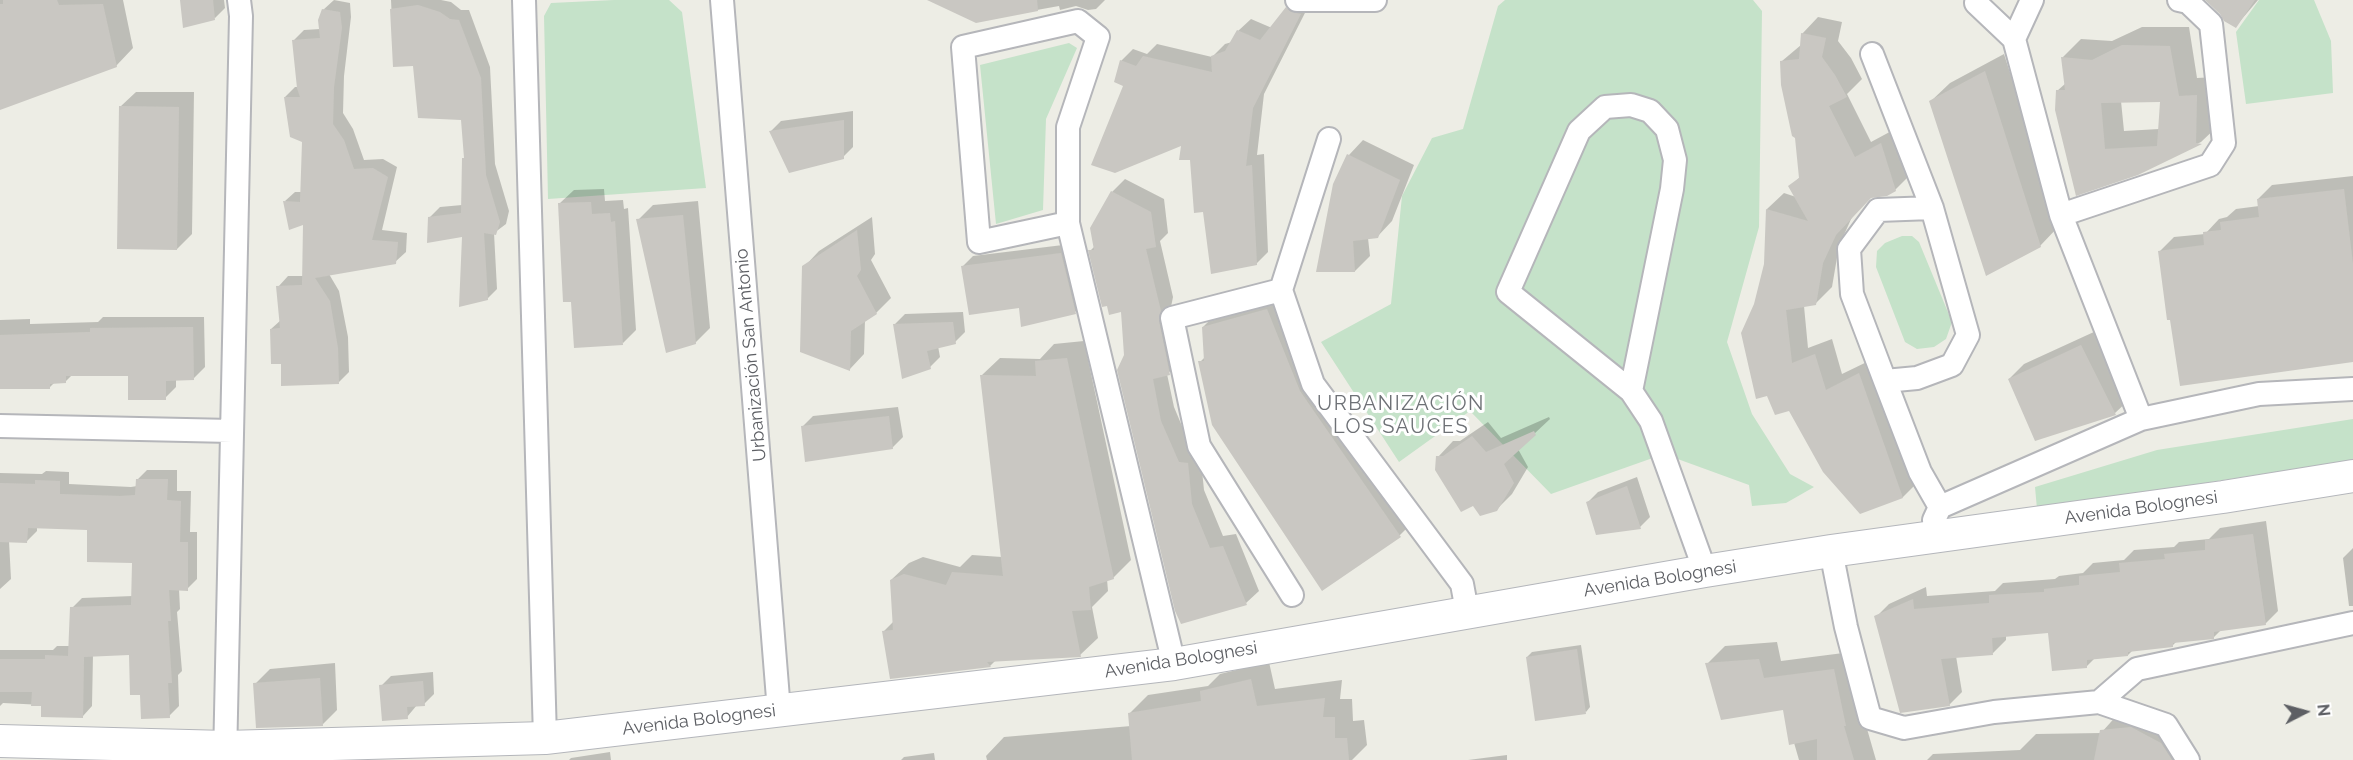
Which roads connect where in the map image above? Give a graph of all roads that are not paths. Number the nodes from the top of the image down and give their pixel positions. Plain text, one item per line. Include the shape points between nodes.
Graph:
1 (239, 0) edge
2 (524, 0) edge
3 (722, 0) edge
4 (1298, 0) edge
5 (1375, 0) edge
6 (2032, 0) edge
7 (2179, 0) edge
8 (1971, 1) edge
9 (2014, 39) junction
10 (1872, 54) dead end
11 (1329, 139) dead end
12 (1932, 208) junction
13 (2061, 215) junction
14 (1068, 223) junction
15 (1281, 290) junction
16 (1886, 381) junction
17 (2353, 389) edge
18 (1631, 392) junction
19 (2140, 419) junction
20 (0, 426) edge
21 (232, 432) junction
22 (2353, 476) edge
23 (1937, 522) junction
24 (1832, 551) junction
25 (1706, 571) junction
26 (1292, 595) dead end
27 (1467, 611) junction
28 (2353, 623) edge
29 (1174, 664) junction
30 (2099, 702) junction
31 (779, 711) junction
32 (545, 738) junction
33 (0, 741) edge
34 (225, 754) edge
35 (2188, 760) edge

1 - 21 street
2 - 32 street
3 - 31 street, Urbanización San Antonio
4 - 5 street
6 - 9 street
7 - 13 street via 2188,2 2211,24 2224,143 2210,165
8 - 9 street
9 - 13 street
10 - 12 street
11 - 15 street
12 - 16 street via 1968,335 1952,365 1917,378
12 - 16 street via 1878,210 1849,249 1852,294
13 - 19 street
14 - 14 street via 979,243 963,47 1078,21 1098,37 1068,127
14 - 29 street
15 - 26 street via 1172,318 1199,446
15 - 27 street via 1313,384 1462,584
16 - 23 street
17 - 19 street via 2259,394
18 - 18 street via 1508,291 1580,131 1605,107 1631,105 1650,111 1667,129 1675,160
18 - 25 street via 1651,421
19 - 23 street
20 - 21 street
21 - 34 street
22 - 23 main road, Avenida Bolognesi via 2223,497
23 - 24 main road, Avenida Bolognesi
24 - 25 main road, Avenida Bolognesi
24 - 30 street via 1846,627 1870,718 1904,728 1994,712
25 - 27 main road, Avenida Bolognesi
27 - 29 main road, Avenida Bolognesi
28 - 30 street via 2137,669
29 - 31 main road, Avenida Bolognesi
30 - 35 street via 2166,725
31 - 32 main road, Avenida Bolognesi
32 - 34 main road, Avenida Bolognesi
33 - 34 main road, Avenida Bolognesi

